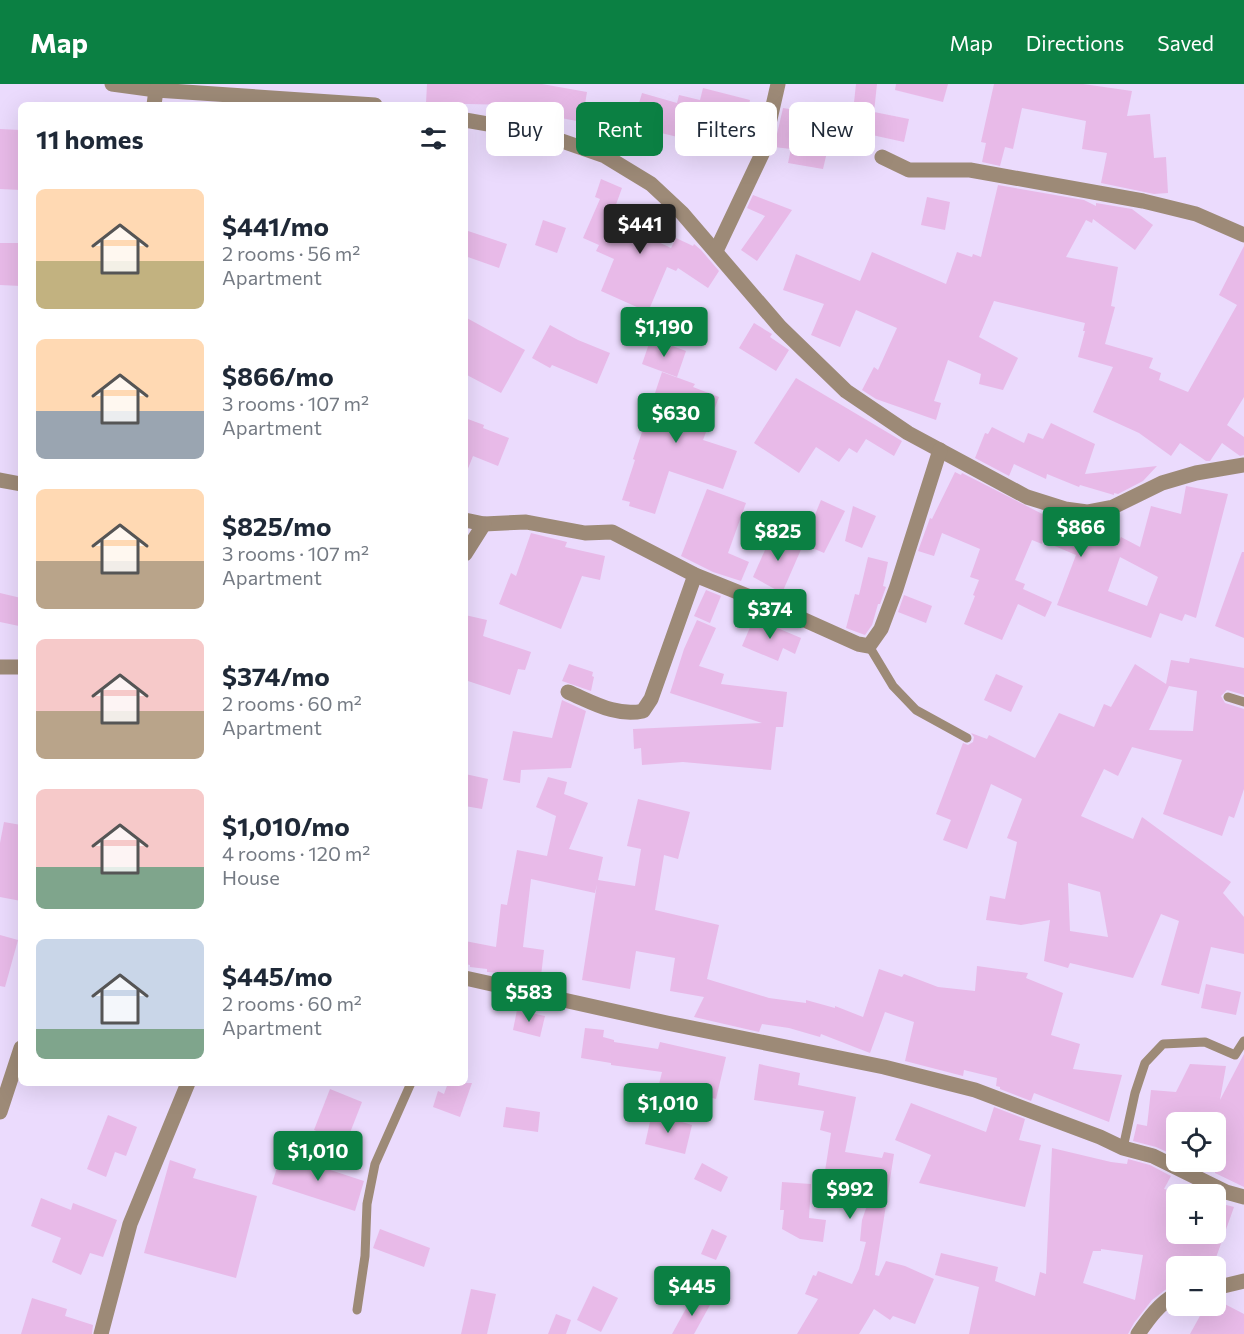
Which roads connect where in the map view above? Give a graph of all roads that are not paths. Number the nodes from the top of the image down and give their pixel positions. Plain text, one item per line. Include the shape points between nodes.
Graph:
1 (112, 84) edge
2 (778, 84) edge
3 (155, 98) edge
4 (281, 102) edge
5 (468, 121) edge
6 (882, 157) dead end
7 (1244, 235) edge
8 (716, 252) junction
9 (940, 450) junction
10 (1244, 465) edge
11 (0, 480) edge
12 (18, 483) edge
13 (468, 521) edge
14 (484, 524) junction
15 (468, 549) edge
16 (695, 575) junction
17 (869, 646) junction
18 (0, 667) edge
19 (18, 667) edge
20 (568, 692) dead end
21 (1228, 697) dead end
22 (1244, 702) edge
23 (966, 738) dead end
24 (468, 980) edge
25 (1244, 1041) edge
26 (18, 1057) edge
27 (187, 1086) edge
28 (410, 1086) edge
29 (0, 1112) edge
30 (1123, 1148) junction
31 (1244, 1197) edge
32 (1244, 1281) edge
33 (1226, 1286) edge
34 (1166, 1301) edge
35 (357, 1310) dead end
36 (101, 1334) edge
37 (1138, 1334) edge

1 - 3 street
2 - 8 street via 762,154
3 - 4 street
5 - 8 street via 539,133 605,156 651,184
6 - 7 street via 909,170 970,170 1143,201 1196,214
8 - 9 street via 774,320 846,391 883,418
9 - 10 street via 1027,497 1087,512 1113,507 1162,483
9 - 17 street via 896,589 881,629
11 - 12 street
13 - 14 street
14 - 15 street
14 - 16 street via 525,522 585,532 612,532
16 - 17 street
16 - 20 street via 651,699 643,711 611,711
17 - 23 lane via 893,686 916,710
18 - 19 street
21 - 22 lane
24 - 30 street via 964,1087
25 - 30 lane via 1235,1055 1205,1042 1162,1044 1145,1063
26 - 29 street
27 - 36 street via 130,1224
28 - 35 lane via 375,1164 367,1204
30 - 31 street via 1153,1156
32 - 33 street
34 - 37 street

